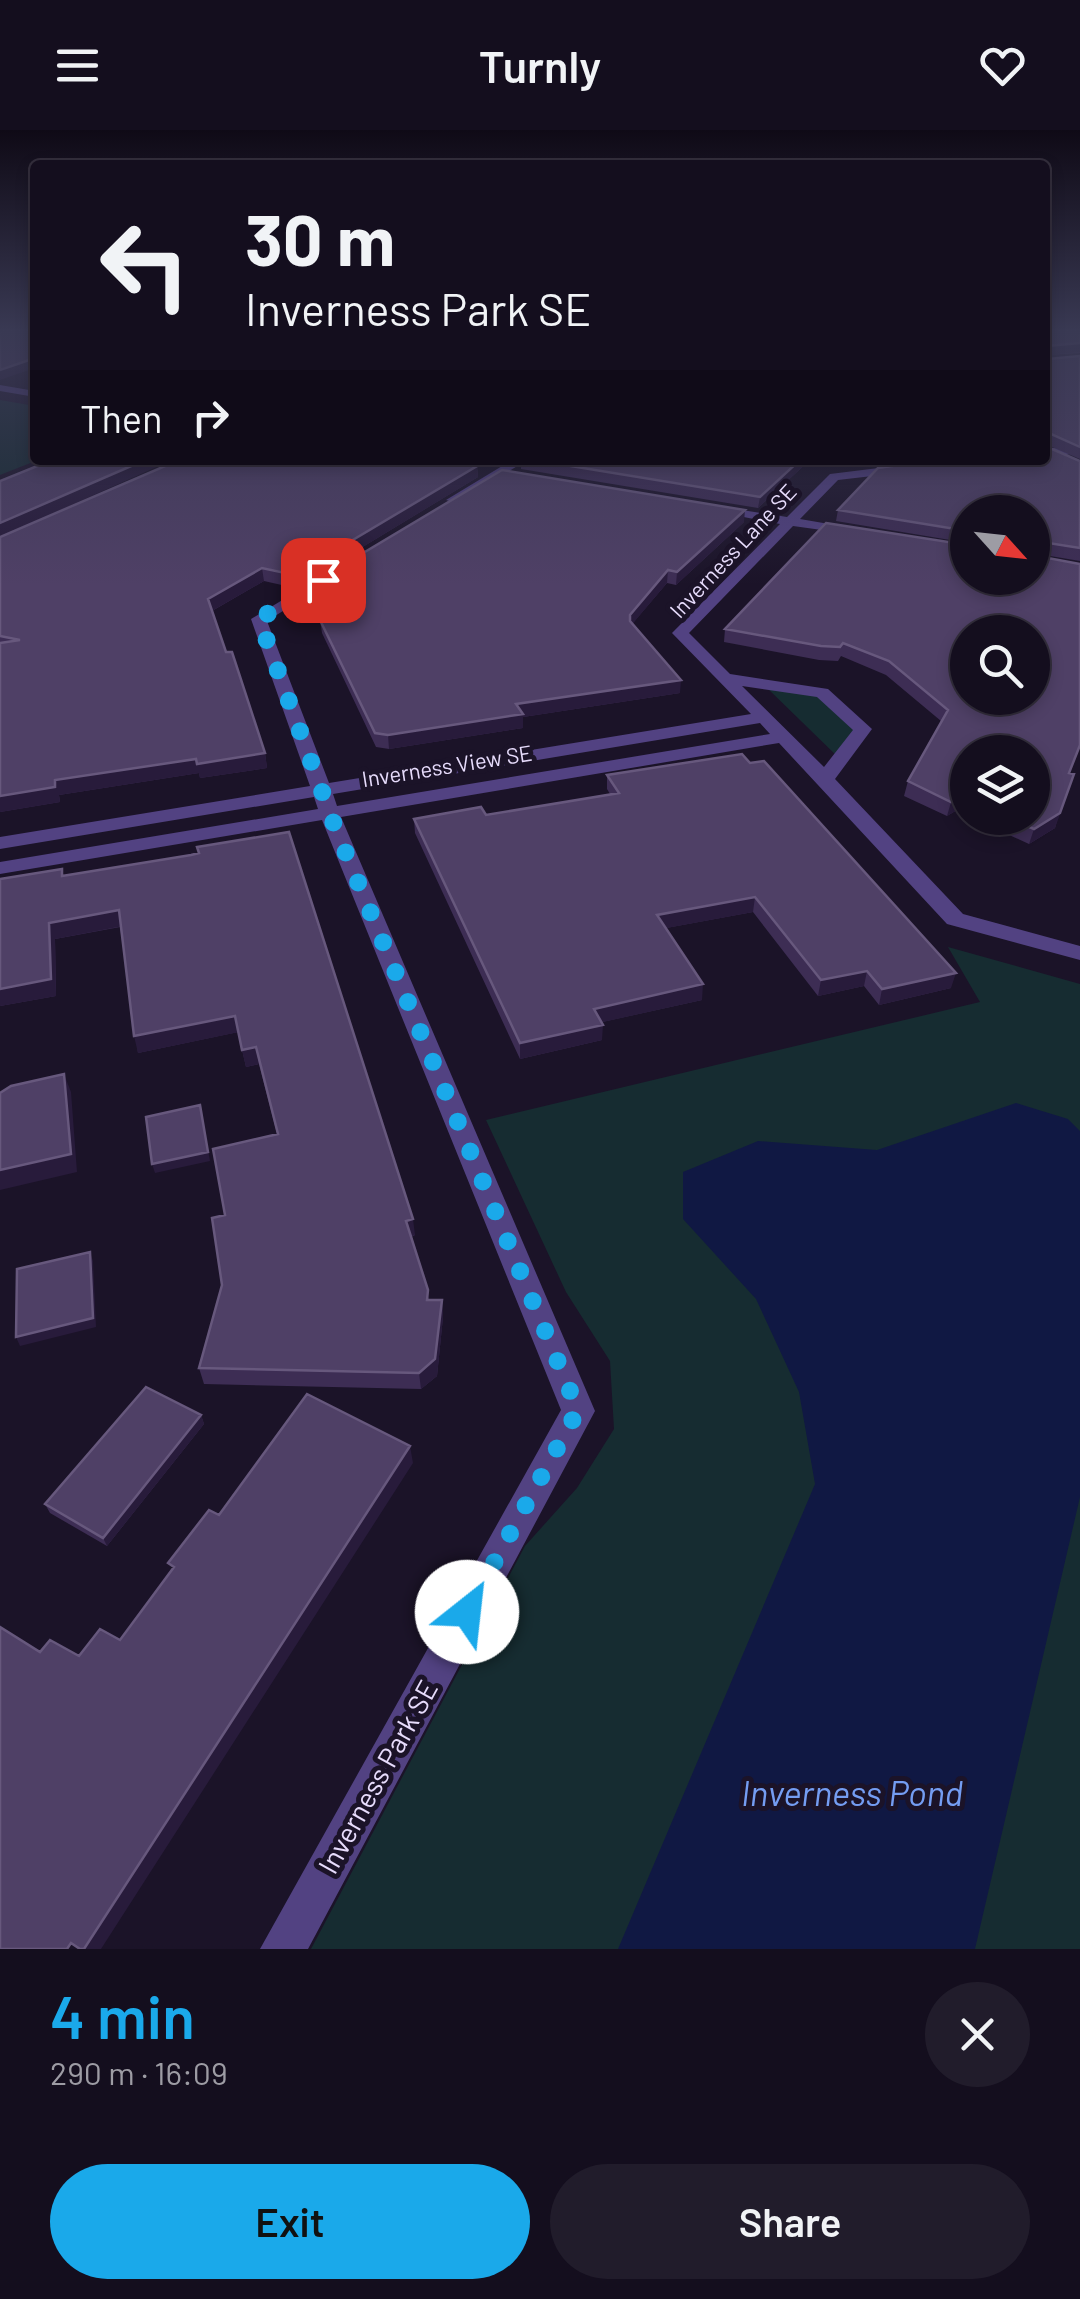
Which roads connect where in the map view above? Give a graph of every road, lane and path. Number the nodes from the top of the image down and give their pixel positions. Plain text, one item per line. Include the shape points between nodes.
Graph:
1 (1080, 449) edge
2 (1050, 452) edge
3 (1050, 454) edge
4 (928, 466) edge
5 (1080, 468) edge
6 (505, 470) edge
7 (690, 506) edge
8 (434, 511) edge
9 (789, 522) junction
10 (869, 535) edge
11 (370, 550) edge
12 (726, 678) junction
13 (764, 718) junction
14 (784, 737) junction
15 (825, 779) junction
16 (326, 799) junction
17 (0, 843) edge
18 (0, 868) edge
19 (1080, 953) edge
20 (283, 1949) edge

1 - 2 street
3 - 5 street
4 - 9 street, Inverness Lane SE via 834,477
6 - 8 street
7 - 9 street
9 - 10 street
9 - 12 street, Inverness Lane SE via 680,633
11 - 16 street, Inverness Park SE via 259,619
12 - 13 street, Inverness Lane SE
12 - 15 street via 822,693 862,730
13 - 14 street, Inverness Lane SE
13 - 16 street, Inverness View SE
14 - 15 street, Inverness Lane SE
14 - 16 street, Inverness View SE
15 - 19 street, Inverness Lane SE via 955,919
16 - 17 street, Inverness View SE
16 - 18 street, Inverness View SE
16 - 20 street, Inverness Park SE via 578,1410

